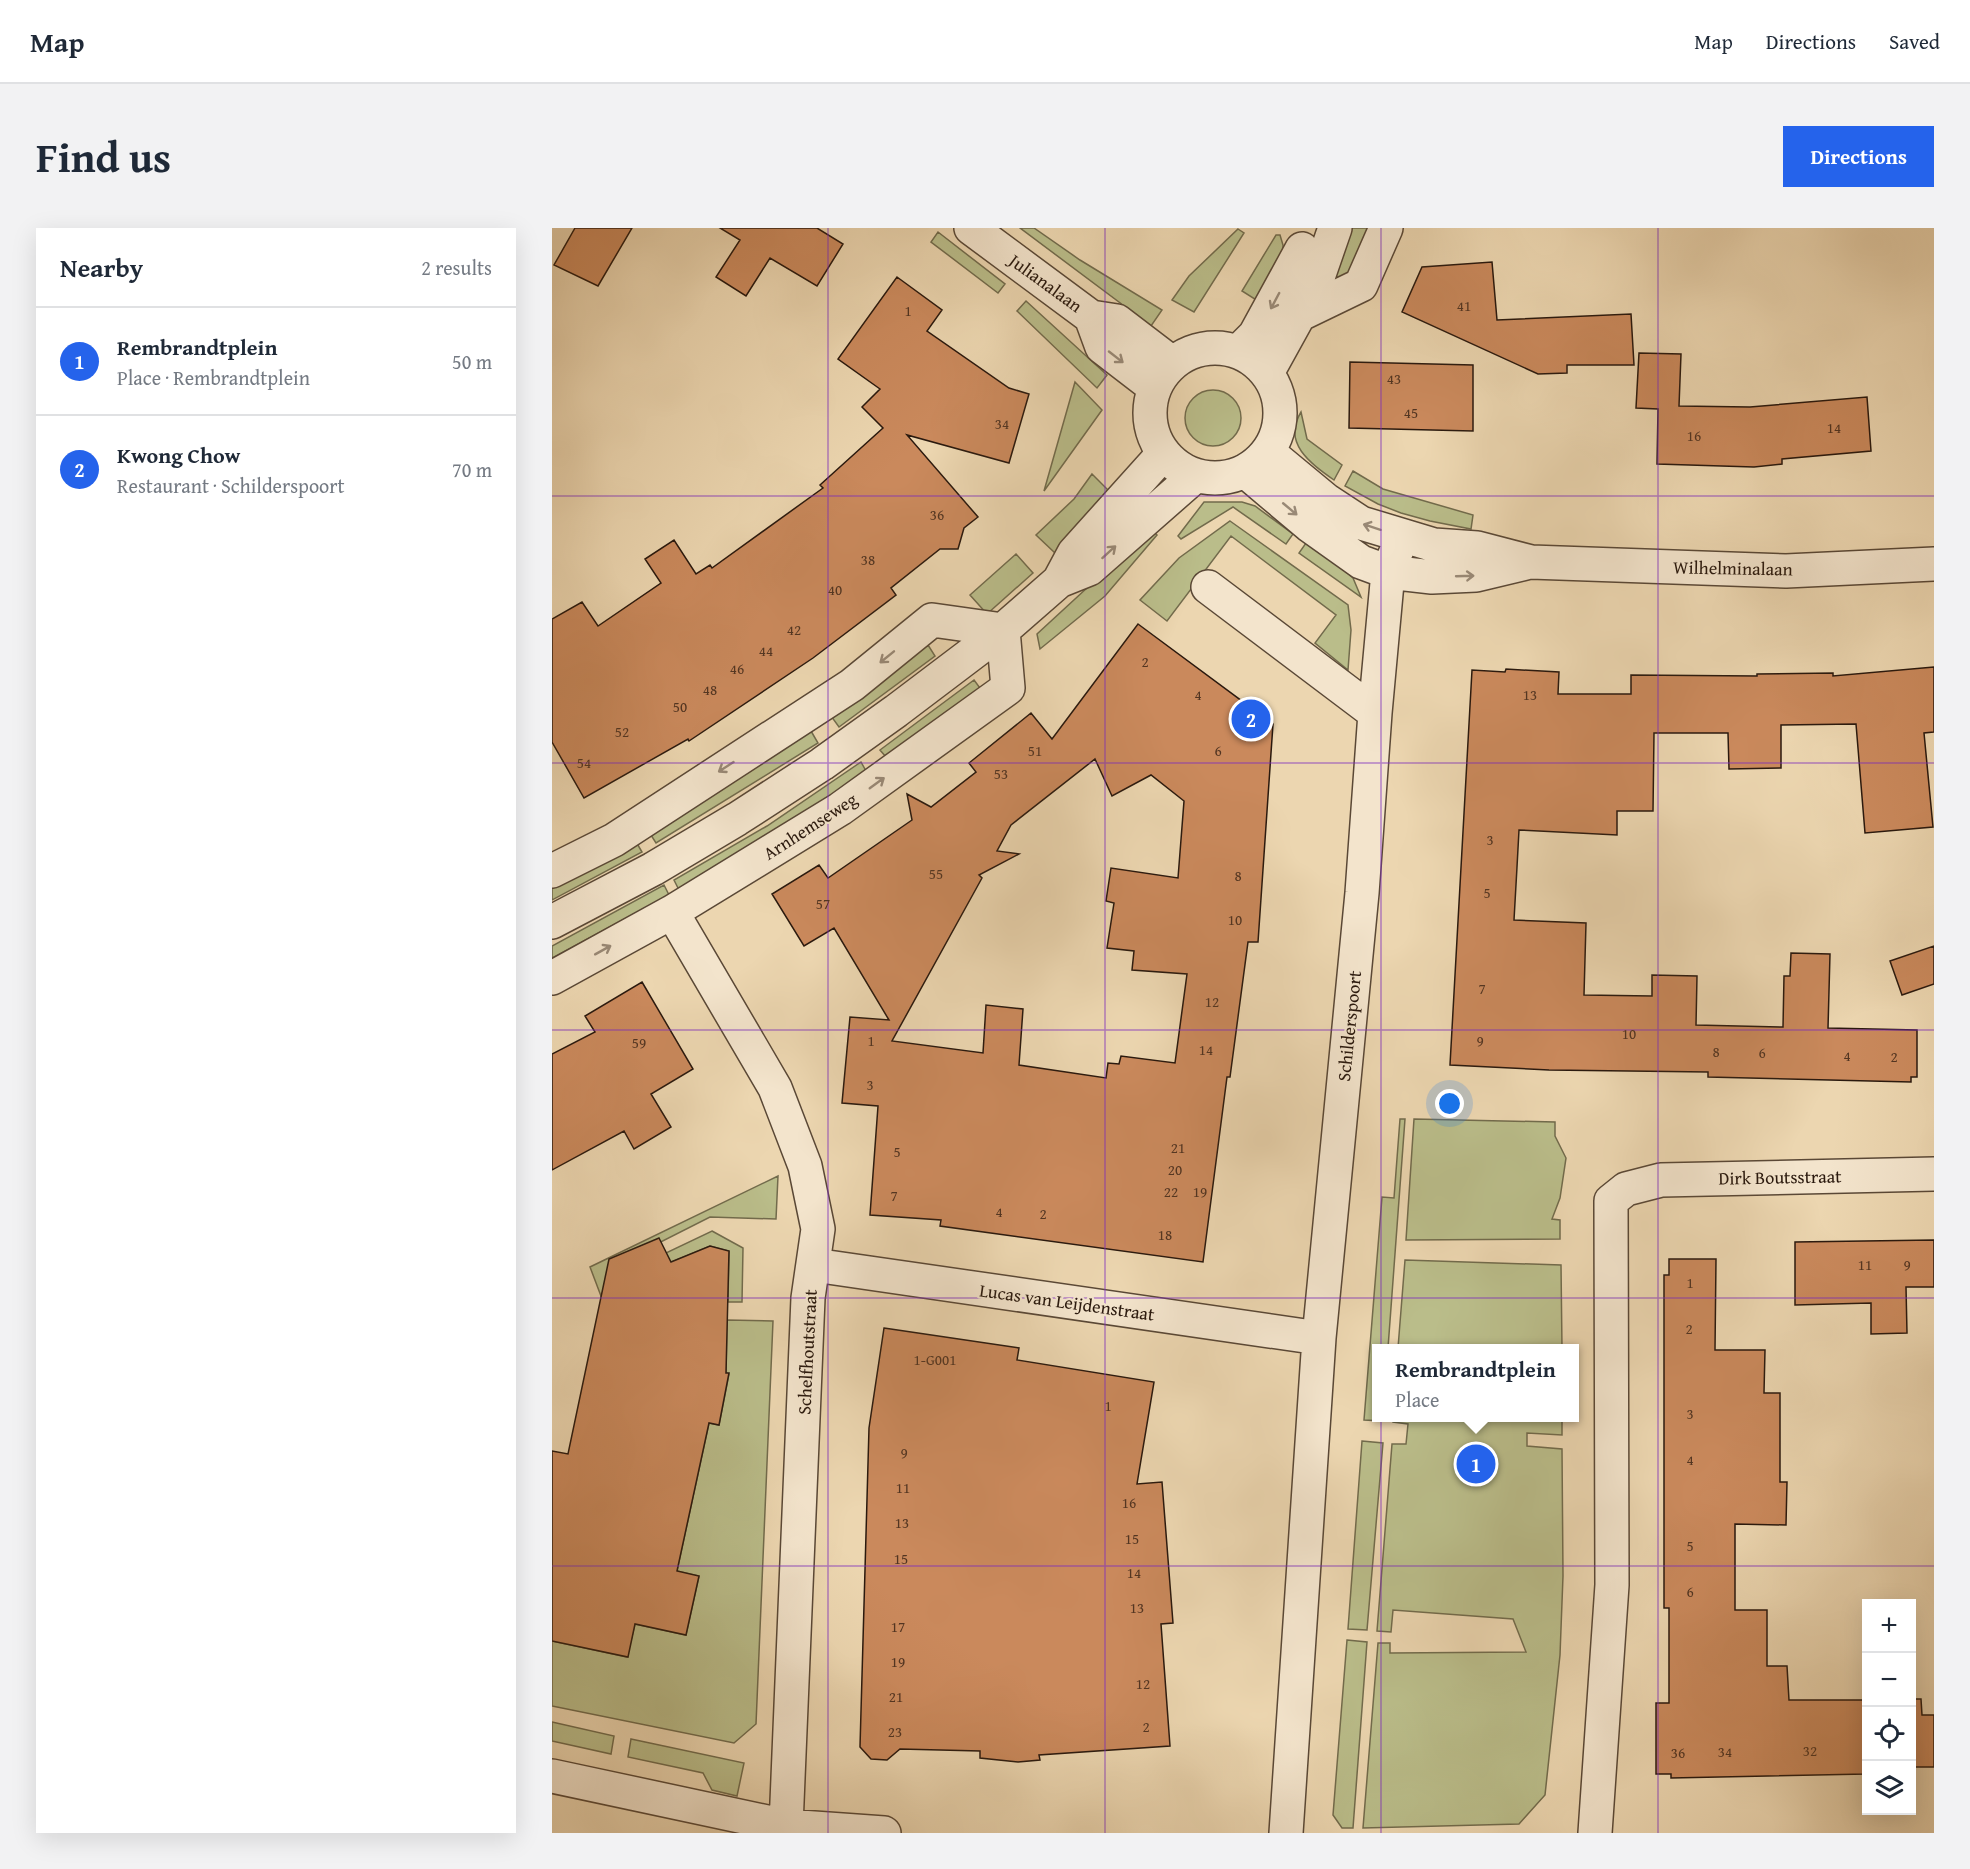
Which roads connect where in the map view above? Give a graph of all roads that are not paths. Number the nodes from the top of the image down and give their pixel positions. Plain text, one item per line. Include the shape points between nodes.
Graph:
1 (971, 228) edge
2 (1386, 228) edge
3 (1314, 239) edge
4 (1301, 314) junction
5 (1239, 351) junction
6 (1267, 373) junction
7 (1163, 375) junction
8 (1163, 454) junction
9 (1256, 461) junction
10 (1195, 476) junction
11 (1402, 537) junction
12 (1531, 562) junction
13 (1934, 564) edge
14 (1389, 573) junction
15 (1059, 581) junction
16 (1208, 587) dead end
17 (1003, 630) junction
18 (1375, 713) junction
19 (552, 871) edge
20 (672, 912) junction
21 (552, 922) edge
22 (552, 978) edge
23 (1934, 1174) edge
24 (814, 1265) junction
25 (1319, 1338) junction
26 (552, 1776) edge
27 (786, 1826) junction
28 (884, 1833) edge
29 (1286, 1833) edge
30 (1594, 1833) edge

1 - 7 street, Julianalaan via 1091,317 1102,347
2 - 4 street via 1361,285
3 - 4 street via 1315,286
3 -> 5 street via 1255,335
4 - 6 street
5 - 6 street
5 - 7 street via 1221,347 1192,351
6 - 9 street via 1280,409 1277,432
7 - 8 street via 1149,406 1151,432
8 - 10 street
8 - 15 street via 1074,553
9 - 10 street via 1228,477
11 -> 9 street, Wilhelminalaan via 1361,523
9 -> 14 street, Wilhelminalaan via 1310,525 1361,562
15 -> 10 street via 1089,569
11 - 12 street, Wilhelminalaan via 1434,545 1477,548
11 - 14 street, Schilderspoort
12 - 13 street, Wilhelminalaan via 1786,571
14 -> 12 street, Wilhelminalaan via 1432,577 1476,575
14 - 18 street, Schilderspoort
15 - 17 street
16 - 18 street
17 -> 19 street via 932,620 852,685 615,840
20 -> 17 street, Arnhemseweg via 840,809 1008,688
17 - 21 street via 859,737 737,819
18 - 25 street, Schilderspoort via 1362,893
22 -> 20 street, Arnhemseweg
20 - 24 street, Schelfhoutstraat via 775,1088 805,1166 813,1201 818,1229
23 - 30 street, Dirk Boutsstraat via 1661,1180 1626,1189 1611,1201 1612,1585
24 - 25 street, Lucas van Leijdenstraat
24 - 27 street, Schelfhoutstraat via 808,1298
25 - 29 street, Schilderspoort
26 - 27 street
27 - 28 street

